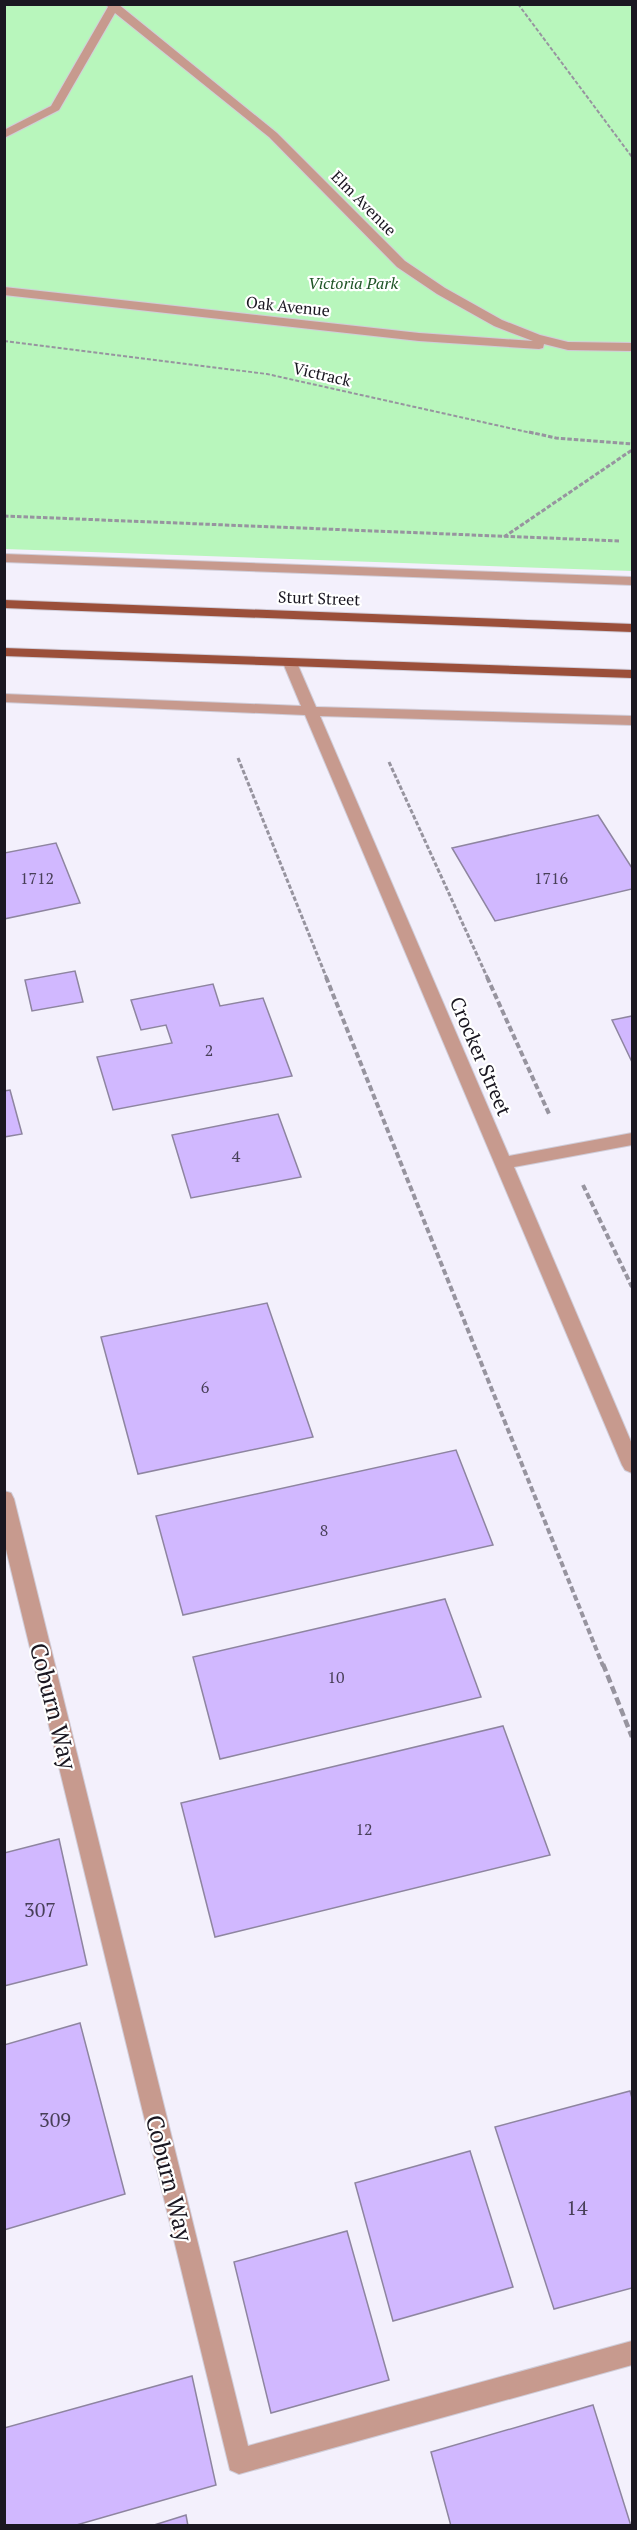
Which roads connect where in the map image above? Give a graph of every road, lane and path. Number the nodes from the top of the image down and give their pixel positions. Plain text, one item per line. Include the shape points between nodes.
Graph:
1 (518, 4) edge
2 (112, 6) edge
3 (4, 135) edge
4 (633, 157) edge
5 (4, 291) edge
6 (4, 341) edge
7 (568, 346) junction
8 (633, 347) edge
9 (633, 444) edge
10 (633, 450) edge
11 (4, 516) edge
12 (504, 537) junction
13 (633, 542) edge
14 (4, 558) edge
15 (633, 581) edge
16 (4, 604) edge
17 (633, 628) edge
18 (4, 652) edge
19 (290, 663) junction
20 (633, 674) edge
21 (4, 698) edge
22 (311, 711) junction
23 (633, 720) edge
24 (238, 759) dead end
25 (389, 762) dead end
26 (633, 1139) edge
27 (567, 1152) junction
28 (504, 1163) junction
29 (633, 1287) edge
30 (633, 1465) edge
31 (4, 1499) edge
32 (633, 1737) edge
33 (633, 2353) edge

1 - 4 path
2 - 3 street via 55,108
2 - 7 street, Elm Avenue via 273,135 401,264 498,323
5 - 7 street, Oak Avenue via 418,337
6 - 9 path, Victrack via 267,374 556,438
7 - 8 street, Elm Avenue
10 - 12 path
11 - 12 path
12 - 13 path
14 - 15 street, Sturt Street
16 - 17 main road, Sturt Street
18 - 19 main road
19 - 20 main road
19 - 22 street, Crocker Street
21 - 22 street
22 - 23 street
22 - 28 street, Crocker Street
24 - 32 path
25 - 27 path
26 - 27 street
27 - 28 street
27 - 29 path
28 - 30 street, Crocker Street
31 - 33 street, Coburn Way via 239,2461

